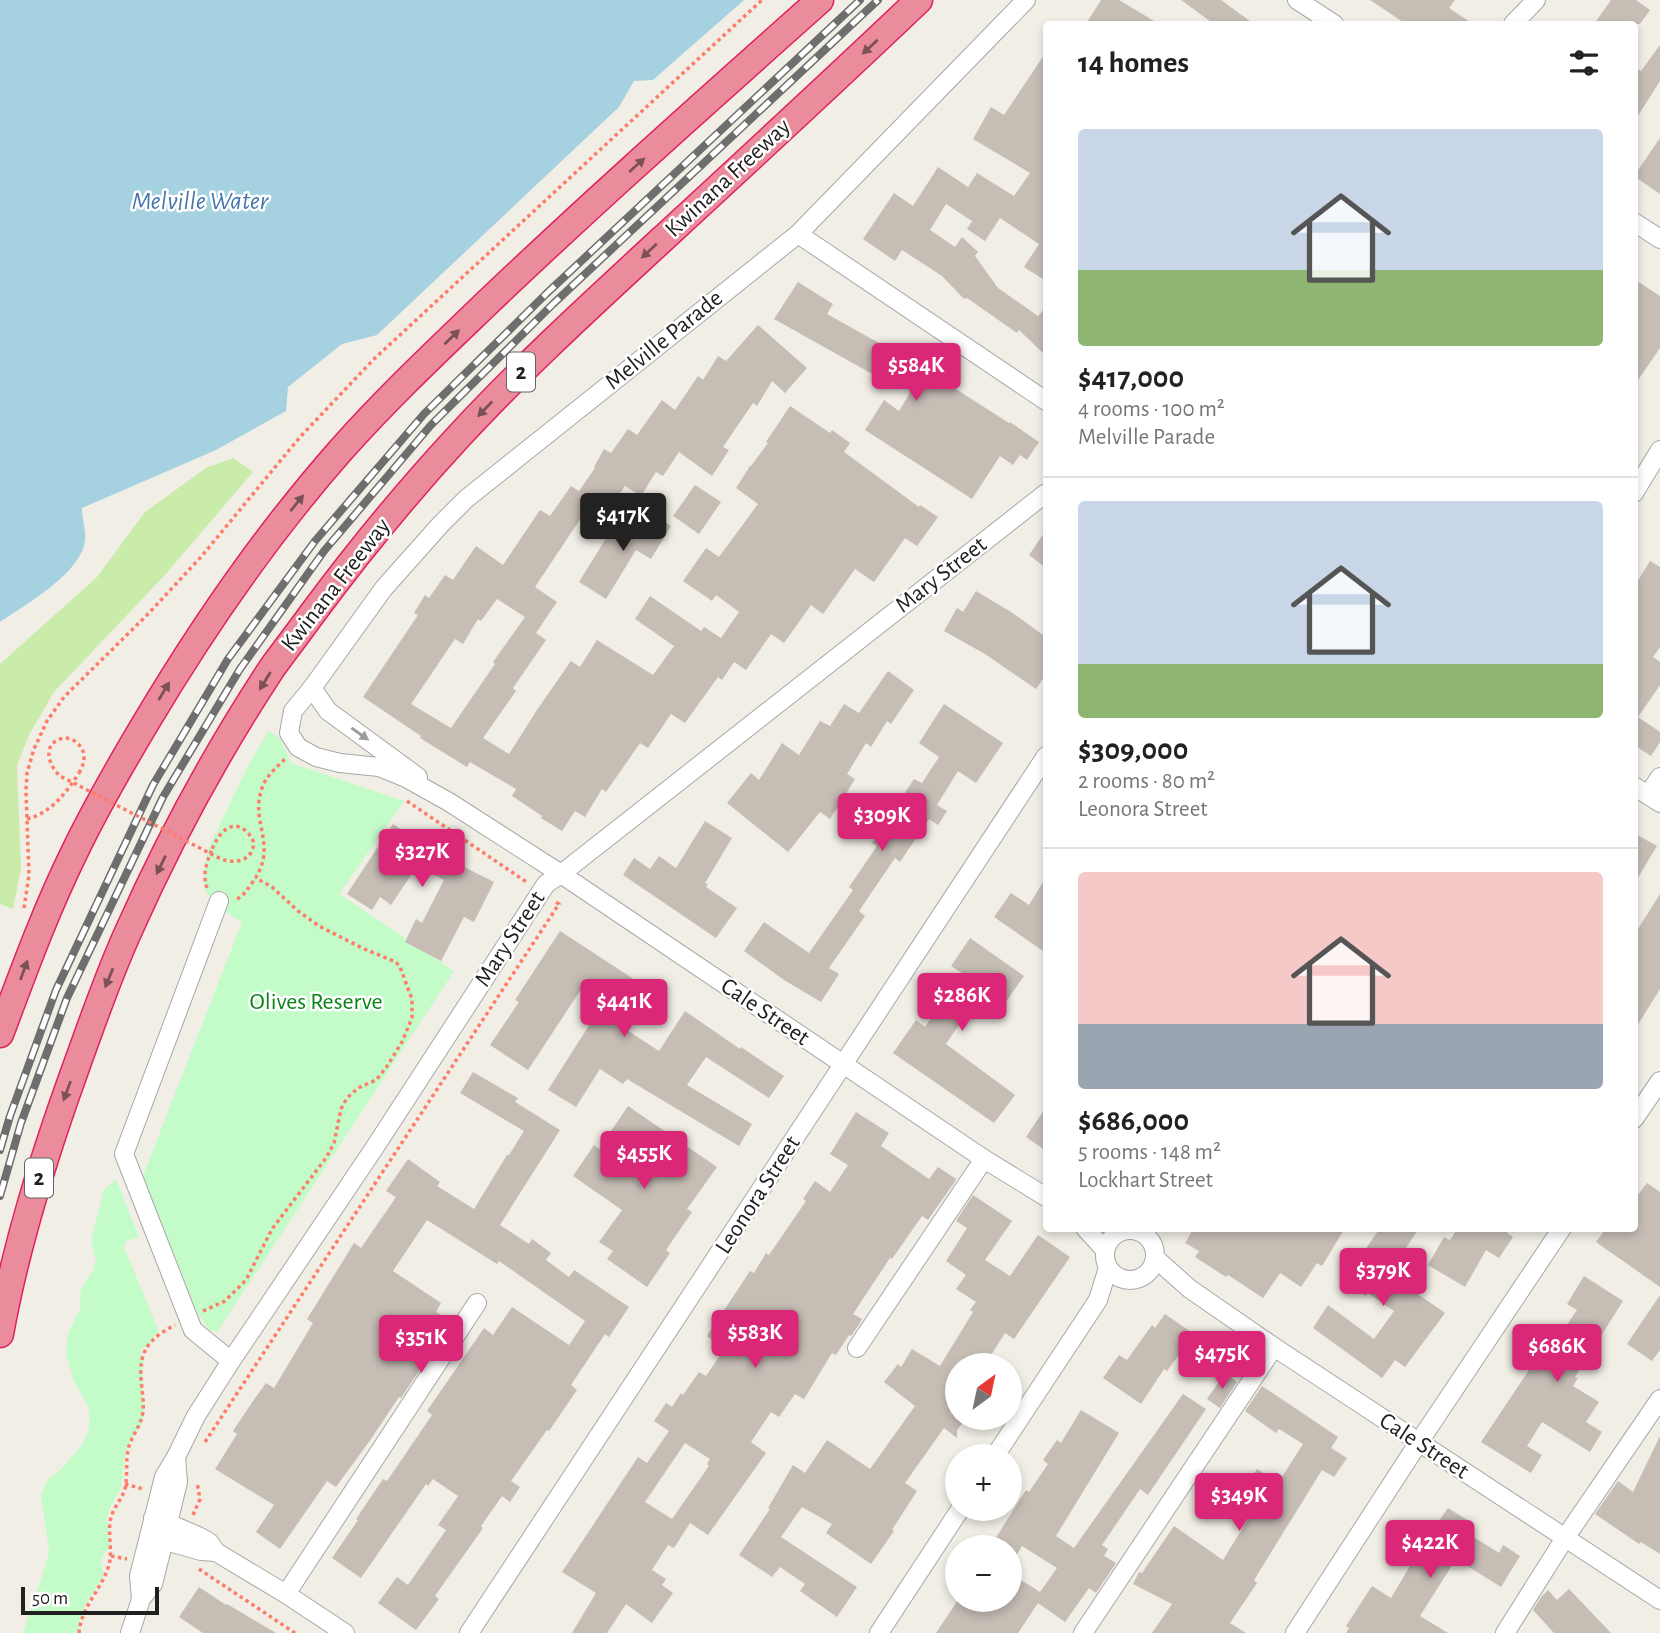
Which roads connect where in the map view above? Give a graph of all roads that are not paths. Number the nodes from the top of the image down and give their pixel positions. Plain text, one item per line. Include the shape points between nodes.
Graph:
1 (820, 0) edge
2 (919, 0) edge
3 (1026, 0) edge
4 (1297, 0) edge
5 (1536, 0) edge
6 (1329, 21) edge
7 (1516, 21) edge
8 (1638, 225) edge
9 (798, 234) junction
10 (1660, 239) edge
11 (1043, 399) edge
12 (1660, 450) edge
13 (1638, 486) edge
14 (1043, 495) edge
15 (313, 688) junction
16 (1043, 761) edge
17 (1660, 777) edge
18 (1648, 795) edge
19 (449, 802) junction
20 (561, 874) junction
21 (219, 901) road end
22 (0, 1034) edge
23 (844, 1065) junction
24 (1660, 1081) edge
25 (1638, 1113) edge
26 (984, 1159) junction
27 (1043, 1195) edge
28 (1088, 1232) edge
29 (1115, 1232) edge
30 (1559, 1232) edge
31 (1150, 1239) edge
32 (1107, 1259) junction
33 (1139, 1278) junction
34 (1190, 1289) junction
35 (1098, 1300) junction
36 (477, 1303) dead end
37 (0, 1334) edge
38 (1274, 1347) junction
39 (857, 1348) dead end
40 (231, 1361) junction
41 (1660, 1399) edge
42 (1419, 1443) junction
43 (1003, 1444) edge
44 (952, 1521) edge
45 (159, 1529) junction
46 (1565, 1538) junction
47 (216, 1552) junction
48 (286, 1594) junction
49 (1660, 1600) edge
50 (130, 1633) edge
51 (345, 1633) edge
52 (469, 1633) edge
53 (879, 1633) edge
54 (1083, 1633) edge
55 (1295, 1633) edge
56 (1505, 1633) edge

22 -> 1 highway via 49,908 104,794 204,629 296,503 438,350
2 -> 37 highway, Kwinana Freeway / 2 via 516,377 396,506 273,667 191,803 129,929 53,1130 23,1231
3 - 9 street, Melville Parade
4 - 6 street
5 - 7 street
8 - 10 street
9 - 11 street
9 - 15 street, Melville Parade via 466,499 384,588
12 - 13 street
14 - 20 street, Mary Street
15 -> 19 street, Cale Street via 328,712
15 - 19 street, Cale Street via 293,711 289,733 298,747 328,760 379,767
16 - 23 street, Leonora Street
17 - 18 street
19 - 20 street, Cale Street
20 - 23 street, Cale Street
20 - 40 street, Mary Street via 541,891
21 - 40 street via 124,1154 193,1329
23 - 26 street, Cale Street
23 - 52 street, Leonora Street
24 - 25 street
26 - 27 street, Cale Street
26 - 39 street
28 - 32 street
29 - 32 street
30 - 42 street
31 - 33 street via 1154,1263
31 - 34 street, Cale Street
32 - 33 street via 1114,1275
32 - 35 street
33 - 34 street, Cale Street
33 - 35 street
34 - 38 street, Cale Street
35 - 43 street
36 - 48 street
38 - 42 street, Cale Street
38 - 54 street
40 - 45 street, Mary Street via 176,1457 178,1482
41 - 46 street
42 - 46 street, Cale Street
42 - 55 street
44 - 53 street
45 - 47 street via 201,1551
45 - 47 street via 187,1531 209,1542
45 - 50 street, Mary Street via 153,1584 141,1599
46 - 49 street, Cale Street
46 - 56 street
47 - 48 street
48 - 51 street

